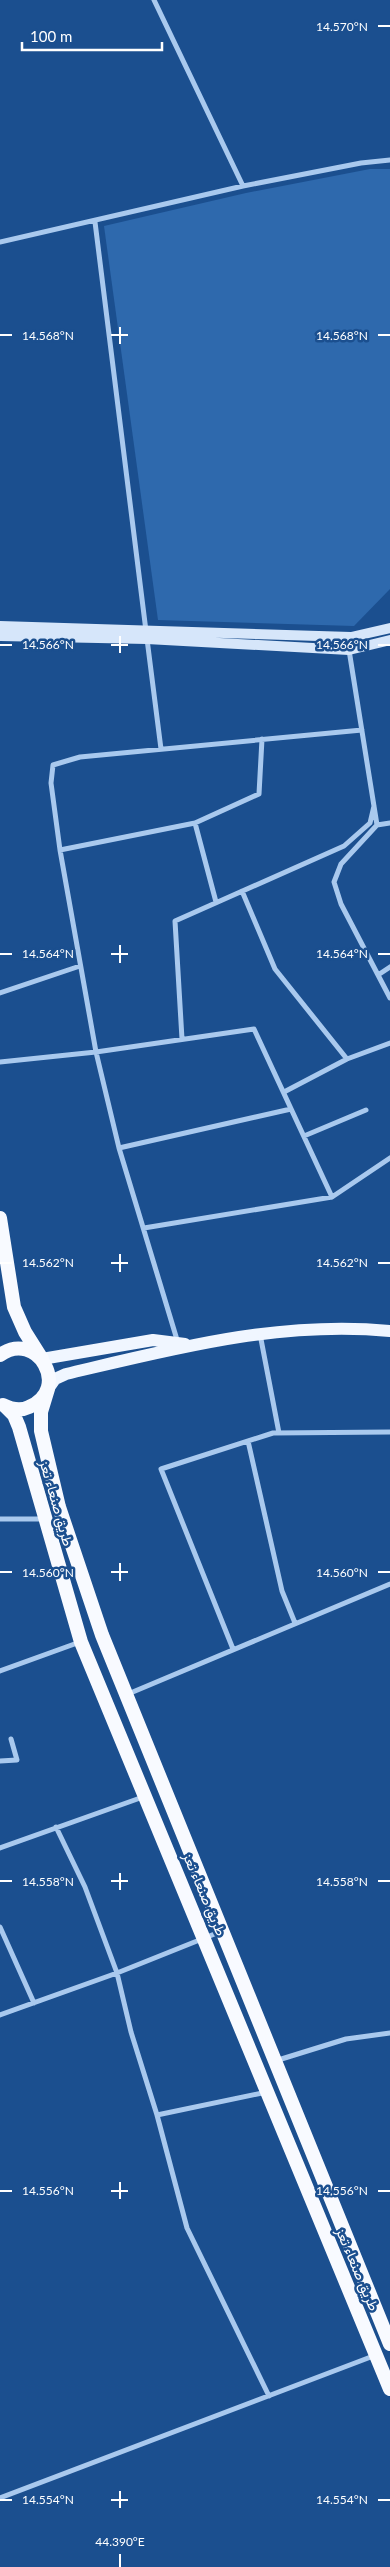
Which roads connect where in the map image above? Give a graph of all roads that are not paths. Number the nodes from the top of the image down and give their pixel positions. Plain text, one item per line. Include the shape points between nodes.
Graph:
1 (154, 0) edge
2 (390, 160) edge
3 (243, 186) junction
4 (95, 222) junction
5 (0, 242) edge
6 (0, 626) edge
7 (390, 628) edge
8 (147, 634) junction
9 (0, 636) edge
10 (390, 640) edge
11 (349, 650) junction
12 (362, 730) junction
13 (262, 739) junction
14 (161, 749) junction
15 (374, 806) junction
16 (195, 823) junction
17 (390, 823) edge
18 (378, 826) junction
19 (60, 850) junction
20 (242, 891) junction
21 (216, 902) junction
22 (80, 966) junction
23 (390, 967) edge
24 (378, 975) junction
25 (0, 993) edge
26 (390, 998) edge
27 (182, 1039) junction
28 (390, 1043) edge
29 (96, 1052) junction
30 (347, 1059) junction
31 (0, 1062) edge
32 (284, 1092) junction
33 (291, 1108) junction
34 (366, 1110) dead end
35 (304, 1136) junction
36 (119, 1148) junction
37 (390, 1158) edge
38 (332, 1197) junction
39 (0, 1218) edge
40 (144, 1228) junction
41 (390, 1332) edge
42 (259, 1334) junction
43 (178, 1343) junction
44 (200, 1345) junction
45 (0, 1355) edge
46 (42, 1359) junction
47 (48, 1389) junction
48 (2, 1406) edge
49 (390, 1432) edge
50 (279, 1433) junction
51 (248, 1441) junction
52 (0, 1518) edge
53 (44, 1519) junction
54 (390, 1584) edge
55 (295, 1623) junction
56 (81, 1642) junction
57 (233, 1649) junction
58 (0, 1671) edge
59 (126, 1695) junction
60 (11, 1739) dead end
61 (0, 1761) edge
62 (146, 1796) junction
63 (56, 1827) junction
64 (0, 1848) edge
65 (0, 1927) edge
66 (222, 1931) junction
67 (206, 1939) junction
68 (117, 1973) junction
69 (34, 2003) junction
70 (0, 2015) edge
71 (390, 2033) edge
72 (274, 2061) junction
73 (268, 2091) junction
74 (157, 2115) junction
75 (390, 2344) edge
76 (376, 2355) junction
77 (390, 2389) edge
78 (269, 2396) junction
79 (0, 2498) edge

1 - 3 street
2 - 3 street
3 - 4 street
4 - 5 street
4 - 8 street
6 - 8 main road
7 - 8 main road via 351,636
8 - 9 main road
8 - 11 main road
8 - 14 street
10 - 11 main road
11 - 12 street
12 - 13 street
12 - 15 street
13 - 14 street
13 - 16 street via 259,794
14 - 19 street via 80,757 53,764 51,783
15 - 18 street
15 - 20 street via 370,823 344,846
16 - 19 street
16 - 21 street
17 - 18 street
18 - 24 street via 341,864 334,882 341,904
19 - 22 street
20 - 21 street
20 - 30 street via 275,969
21 - 27 street via 175,920
22 - 25 street
22 - 29 street
23 - 24 street
24 - 26 street
27 - 29 street
27 - 32 street via 254,1029
28 - 30 street
29 - 31 street
29 - 36 street
30 - 32 street
32 - 33 street
33 - 35 street
33 - 36 street
34 - 35 street
35 - 38 street
36 - 40 street
37 - 38 street
38 - 40 street
39 - 46 highway via 14,1307
40 - 43 street
41 - 42 main road via 328,1328
42 - 44 main road
42 - 50 street
43 - 44 main road
43 - 46 main road via 153,1340
44 - 47 main road via 66,1374 55,1379
45 - 46 highway via 25,1349
46 - 47 highway via 47,1368
47 - 48 highway via 35,1405 26,1409
47 - 59 highway, طريق صنعاء تعز via 41,1412 41,1431 59,1507
48 - 53 highway, طريق صنعاء تعز via 14,1415 19,1427
49 - 50 street
50 - 51 street
51 - 55 street via 282,1591
51 - 57 street via 161,1469
52 - 53 street
53 - 56 highway, طريق صنعاء تعز
54 - 55 street
55 - 57 street
56 - 58 street
56 - 62 highway, طريق صنعاء تعز
57 - 59 street
59 - 66 highway, طريق صنعاء تعز
60 - 61 street via 17,1760
62 - 63 street
62 - 67 highway, طريق صنعاء تعز
63 - 64 street
63 - 68 street via 85,1887
65 - 69 street
66 - 67 street
66 - 72 highway, طريق صنعاء تعز
67 - 68 street
67 - 73 highway, طريق صنعاء تعز
68 - 69 street
68 - 74 street via 131,2032
69 - 70 street
71 - 72 street via 346,2039
72 - 75 highway, طريق صنعاء تعز
73 - 74 street
73 - 76 highway, طريق صنعاء تعز
74 - 78 street via 187,2228
76 - 77 highway, طريق صنعاء تعز
76 - 78 street
78 - 79 street

